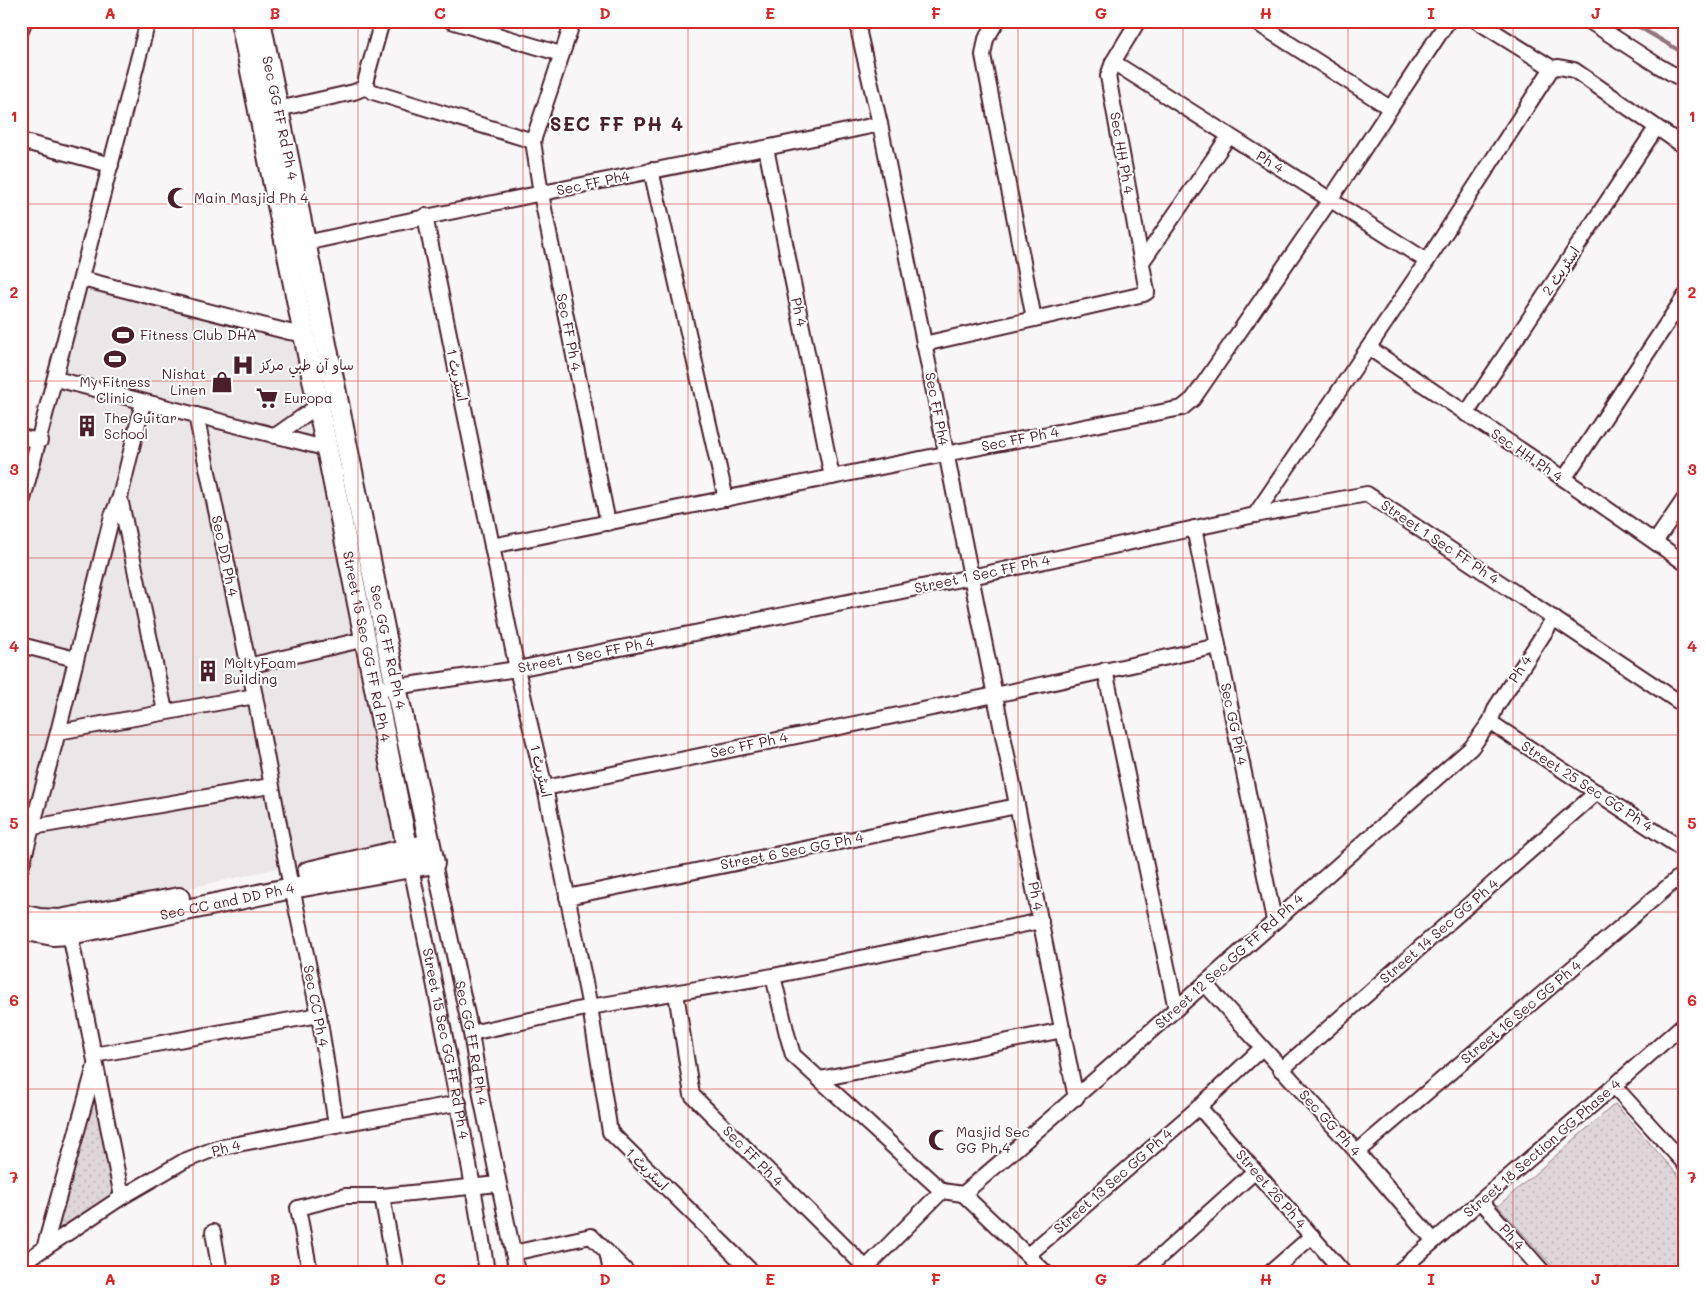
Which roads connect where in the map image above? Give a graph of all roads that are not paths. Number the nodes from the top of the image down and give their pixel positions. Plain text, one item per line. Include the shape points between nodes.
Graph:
1 (24, 21) edge
2 (148, 21) edge
3 (241, 21) edge
4 (260, 21) edge
5 (382, 21) edge
6 (573, 21) edge
7 (997, 21) edge
8 (1138, 21) edge
9 (1254, 21) edge
10 (1448, 21) edge
11 (1477, 21) edge
12 (1589, 21) edge
13 (459, 22) edge
14 (860, 22) edge
15 (21, 31) edge
16 (561, 54) junction
17 (1113, 62) junction
18 (1552, 68) junction
19 (1685, 81) edge
20 (366, 88) junction
21 (1390, 108) junction
22 (278, 109) junction
23 (880, 124) junction
24 (1656, 128) junction
25 (1229, 136) junction
26 (21, 140) edge
27 (533, 141) junction
28 (1685, 147) edge
29 (766, 148) junction
30 (111, 165) junction
31 (651, 170) junction
32 (541, 194) junction
33 (1330, 200) junction
34 (424, 216) junction
35 (306, 243) junction
36 (1427, 261) junction
37 (1142, 262) junction
38 (82, 279) junction
39 (1685, 296) edge
40 (1034, 319) junction
41 (305, 334) junction
42 (924, 344) junction
43 (1369, 348) junction
44 (56, 379) junction
45 (325, 398) junction
46 (143, 402) junction
47 (1466, 414) junction
48 (196, 415) junction
49 (275, 436) junction
50 (21, 437) edge
51 (40, 441) junction
52 (328, 450) junction
53 (946, 454) junction
54 (832, 477) junction
55 (1564, 479) junction
56 (120, 497) junction
57 (726, 498) junction
58 (1685, 498) edge
59 (21, 507) edge
60 (1255, 515) junction
61 (608, 523) junction
62 (1194, 528) junction
63 (1654, 542) junction
64 (492, 546) junction
65 (1685, 563) edge
66 (971, 577) junction
67 (1554, 618) junction
68 (366, 639) junction
69 (21, 645) edge
70 (1218, 646) junction
71 (75, 659) junction
72 (248, 666) junction
73 (518, 669) junction
74 (1105, 670) junction
75 (386, 689) junction
76 (995, 695) junction
77 (255, 696) junction
78 (1685, 705) edge
79 (165, 711) junction
80 (1490, 722) junction
81 (58, 732) junction
82 (270, 786) junction
83 (545, 788) junction
84 (1597, 792) junction
85 (1017, 806) junction
86 (33, 827) junction
87 (1685, 851) edge
88 (432, 853) junction
89 (410, 858) junction
90 (21, 868) edge
91 (1685, 872) edge
92 (291, 882) junction
93 (568, 896) junction
94 (21, 915) edge
95 (1274, 920) junction
96 (1041, 921) junction
97 (21, 929) edge
98 (70, 934) junction
99 (773, 976) junction
100 (1205, 984) junction
101 (676, 993) junction
102 (590, 1007) junction
103 (1176, 1009) junction
104 (319, 1015) junction
105 (1685, 1023) edge
106 (1063, 1030) junction
107 (471, 1033) junction
108 (1262, 1048) junction
109 (95, 1059) junction
110 (1281, 1070) junction
111 (820, 1080) junction
112 (1614, 1086) junction
113 (1076, 1098) junction
114 (459, 1103) junction
115 (1199, 1107) junction
116 (336, 1125) junction
117 (1357, 1152) junction
118 (1685, 1164) edge
119 (1254, 1172) junction
120 (498, 1184) junction
121 (474, 1186) junction
122 (942, 1191) junction
123 (963, 1194) junction
124 (382, 1196) junction
125 (122, 1197) junction
126 (1481, 1201) junction
127 (213, 1232) dead end
128 (1312, 1236) junction
129 (1434, 1241) junction
130 (44, 1249) junction
131 (607, 1252) junction
132 (513, 1253) junction
133 (1028, 1255) junction
134 (21, 1264) edge
135 (864, 1270) edge
136 (220, 1272) edge
137 (310, 1272) edge
138 (396, 1272) edge
139 (487, 1272) edge
140 (517, 1272) edge
141 (611, 1272) edge
142 (627, 1272) edge
143 (752, 1272) edge
144 (1045, 1272) edge
145 (1144, 1272) edge
146 (1271, 1272) edge
147 (1343, 1272) edge
148 (1398, 1272) edge
149 (1543, 1272) edge

1 - 15 street
2 - 30 street
3 - 41 main road, Street 15 Sec GG FF Rd Ph 4
4 - 22 main road, Sec GG FF Rd Ph 4
5 - 20 street
6 - 16 street
7 - 40 street via 986,39 983,55
8 - 17 street, Sec HH Ph 4
9 - 21 street
10 - 21 street
11 - 18 street
12 - 19 street
13 - 16 street
14 - 23 street, Sec FF Ph4 via 859,33
16 - 27 street
17 - 25 street, Ph 4
17 - 37 street, Sec HH Ph 4 via 1108,76
18 - 24 street via 1559,66 1574,70
18 - 36 street
20 - 22 street
20 - 27 street
21 - 33 street
22 - 35 main road, Sec GG FF Rd Ph 4
23 - 29 street, Sec FF Ph4
23 - 42 street, Sec FF Ph4
24 - 28 street
24 - 47 street, اسٹریٹ 2
25 - 33 street, Ph 4
25 - 37 street
26 - 30 street
27 - 32 street, Sec FF Ph 4
29 - 31 street, Sec FF Ph4
29 - 54 street, Ph 4
30 - 38 street
31 - 32 street, Sec FF Ph4
31 - 57 street
32 - 34 street, Sec FF Ph4
32 - 61 street, Sec FF Ph 4
33 - 36 street, Ph 4
33 - 53 street, Sec FF Ph 4 via 1193,399 1182,408
34 - 35 street, Sec FF Ph4
34 - 64 street, اسٹریٹ 1
35 - 45 main road, Sec GG FF Rd Ph 4
36 - 43 street
37 - 40 street, Sec HH Ph 4 via 1147,292 1144,294
38 - 41 street
38 - 44 street
39 - 55 street
40 - 42 street
41 - 45 main road, Street 15 Sec GG FF Rd Ph 4
42 - 53 street, Sec FF Ph4
43 - 47 street, Sec HH Ph 4
43 - 60 street
44 - 46 street
44 - 51 street
45 - 49 street
45 - 52 main road, Street 15 Sec GG FF Rd Ph 4
45 - 75 main road, Sec GG FF Rd Ph 4
46 - 48 street
46 - 56 street
47 - 55 street, Sec HH Ph 4
48 - 49 street
48 - 72 street, Sec DD Ph 4
49 - 52 street
50 - 51 street
51 - 59 street
52 - 68 main road, Street 15 Sec GG FF Rd Ph 4
53 - 54 street, Sec FF Ph 4
53 - 66 street, Sec FF Ph4
54 - 57 street, Sec FF Ph 4
55 - 63 street, Sec HH Ph 4
56 - 71 street via 112,516
56 - 79 street
57 - 61 street, Sec FF Ph 4
58 - 63 street
60 - 62 street, Street 1 Sec FF Ph 4
60 - 67 street, Street 1 Sec FF Ph 4 via 1367,494
61 - 64 street, Sec FF Ph 4
62 - 66 street, Street 1 Sec FF Ph 4
62 - 70 street, Sec GG Ph 4
63 - 65 street, Sec HH Ph 4
64 - 73 street, اسٹریٹ 1
66 - 73 street, Street 1 Sec FF Ph 4
66 - 76 street, Sec FF Ph4
67 - 78 street, Street 1 Sec FF Ph 4
67 - 80 street, Ph 4 via 1496,707
68 - 72 street
68 - 75 main road, Street 15 Sec GG FF Rd Ph 4
69 - 71 street
70 - 74 street, Sec FF Ph 4
70 - 95 street, Sec GG Ph 4
71 - 81 street
72 - 77 street, Sec DD Ph 4
73 - 75 street, Street 1 Sec FF Ph 4
73 - 83 street, اسٹریٹ 1
74 - 76 street, Sec FF Ph 4
74 - 103 street
75 - 88 main road, Sec GG FF Rd Ph 4
75 - 89 main road, Street 15 Sec GG FF Rd Ph 4
76 - 83 street, Sec FF Ph 4
76 - 85 street, Ph 4
77 - 79 street
77 - 82 street, Sec DD Ph 4
79 - 81 street
80 - 84 street, Street 25 Sec GG Ph 4
80 - 95 street, Street 12 Sec GG FF Rd Ph 4 via 1471,748
81 - 86 street
82 - 86 street
82 - 92 street, Sec DD Ph 4
83 - 93 street, اسٹریٹ 1
84 - 87 street, Street 25 Sec GG Ph 4
84 - 110 street, Street 14 Sec GG Ph 4
85 - 93 street, Street 6 Sec GG Ph 4
85 - 96 street, Ph 4
86 - 90 street
88 - 89 main road, Sec CC and DD Ph 4
88 - 107 street, Sec GG FF Rd Ph 4
89 - 92 main road, Sec CC and DD Ph 4
89 - 114 street, Street 15 Sec GG FF Rd Ph 4
91 - 117 street, Street 16 Sec GG Ph 4
92 - 94 main road, Sec CC and DD Ph 4 via 59,920
92 - 98 main road, Sec CC and DD Ph 4
92 - 104 street, Sec CC Ph 4
93 - 102 street, اسٹریٹ 1
95 - 100 street, Street 12 Sec GG FF Rd Ph 4
96 - 99 street
96 - 106 street, Ph 4
97 - 98 main road, Sec CC and DD Ph 4 via 53,935
98 - 109 street
99 - 101 street
99 - 111 street via 793,1055
100 - 103 street, Street 12 Sec GG FF Rd Ph 4
100 - 108 street, Sec GG Ph 4
101 - 102 street
101 - 135 street, Sec FF Ph 4 via 692,1095
102 - 107 street
102 - 143 street, اسٹریٹ 1 via 610,1132
103 - 113 street, Street 12 Sec GG FF Rd Ph 4
104 - 109 street
104 - 116 street, Sec CC Ph 4
105 - 112 street, Street 18 Section GG Phase 4
106 - 111 street
106 - 113 street, Ph 4
107 - 120 street, Sec GG FF Rd Ph 4
108 - 110 street, Sec GG Ph 4
108 - 115 street, Street 13 Sec GG Ph 4
109 - 125 street
109 - 130 street
110 - 117 street, Sec GG Ph 4
111 - 122 street
112 - 118 street
112 - 126 street, Street 18 Section GG Phase 4
113 - 123 street, Street 12 Sec GG FF Rd Ph 4
114 - 116 street, Ph 4
114 - 121 street, Street 15 Sec GG FF Rd Ph 4
115 - 119 street, Street 26 Ph 4
115 - 133 street, Street 13 Sec GG Ph 4
116 - 125 street, Ph 4 via 217,1148 184,1161
117 - 129 street, Sec GG Ph 4
119 - 128 street, Street 26 Ph 4
119 - 145 street
120 - 121 street
120 - 132 street, Sec GG FF Rd Ph 4
121 - 124 street
121 - 139 street, Street 15 Sec GG FF Rd Ph 4
122 - 123 street
122 - 135 street
123 - 133 street
124 - 137 street via 345,1196 298,1208
124 - 138 street
125 - 130 street, Ph 4
126 - 129 street, Street 18 Section GG Phase 4
126 - 149 street, Ph 4
127 - 136 street
128 - 146 street
128 - 147 street, Street 26 Ph 4
129 - 148 street, Street 18 Section GG Phase 4
130 - 134 street, Ph 4
131 - 132 street via 591,1236
131 - 141 street
131 - 142 street
132 - 140 street, Sec GG FF Rd Ph 4
133 - 144 street

